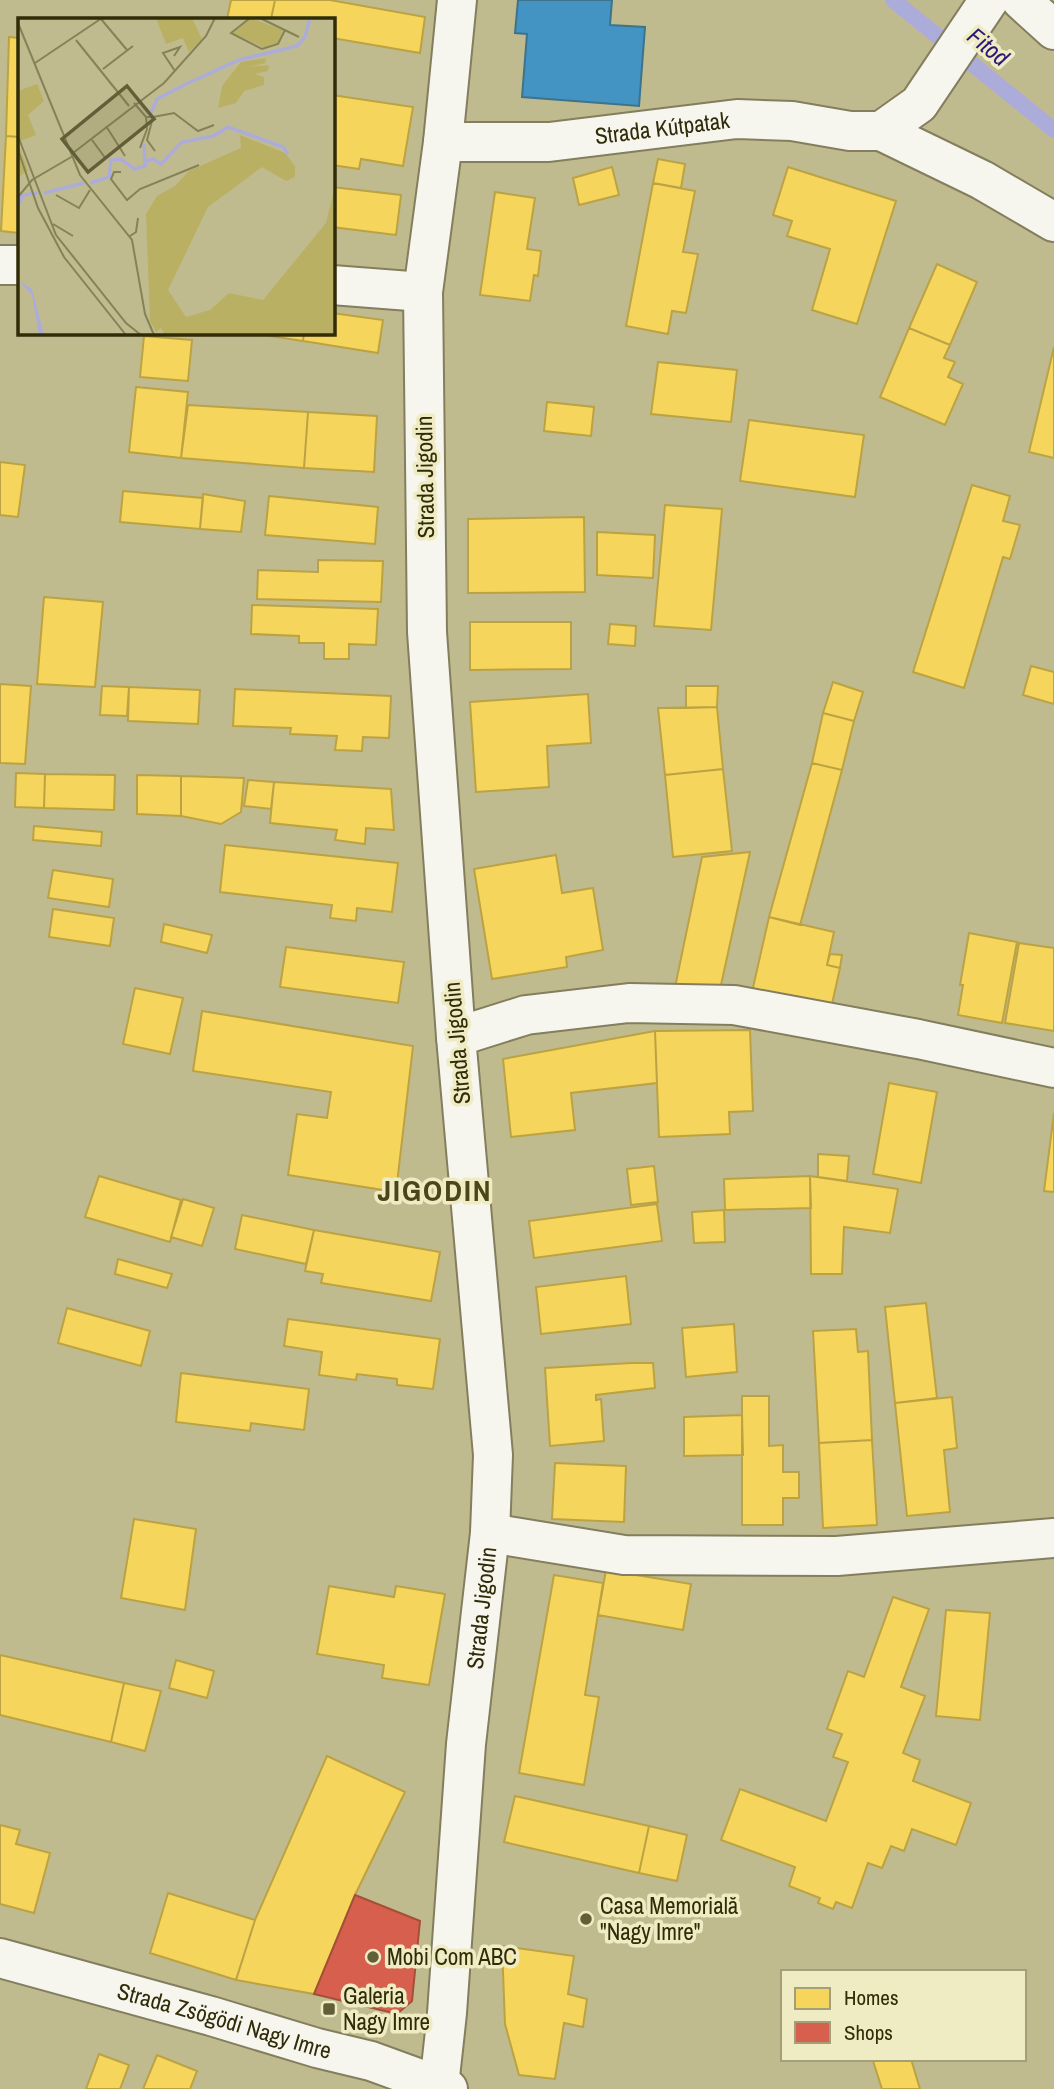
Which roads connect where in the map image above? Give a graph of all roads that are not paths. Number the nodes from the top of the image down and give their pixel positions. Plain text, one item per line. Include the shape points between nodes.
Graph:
1 (457, 0) edge
2 (998, 2) edge
3 (1054, 30) edge
4 (881, 131) junction
5 (443, 142) junction
6 (1054, 222) edge
7 (0, 265) edge
8 (18, 265) edge
9 (334, 285) edge
10 (423, 292) junction
11 (456, 1037) junction
12 (1054, 1068) edge
13 (491, 1533) junction
14 (1054, 1538) edge
15 (0, 1958) edge
16 (444, 2087) edge

1 - 5 street, Strada Jigodin
2 - 3 street
2 - 4 street via 919,104
4 - 5 street, Strada Kútpatak via 737,119 549,142
4 - 6 street, Strada Kútpatak via 982,180
5 - 10 street, Strada Jigodin
7 - 8 street
9 - 10 street
10 - 11 street, Strada Jigodin via 427,632
11 - 12 street via 526,1015 629,1003 734,1005
11 - 13 street, Strada Jigodin via 493,1455
13 - 14 street via 624,1555 837,1556
13 - 16 street, Strada Jigodin via 466,1744
15 - 16 street, Strada Zsögödi Nagy Imre via 371,2061

